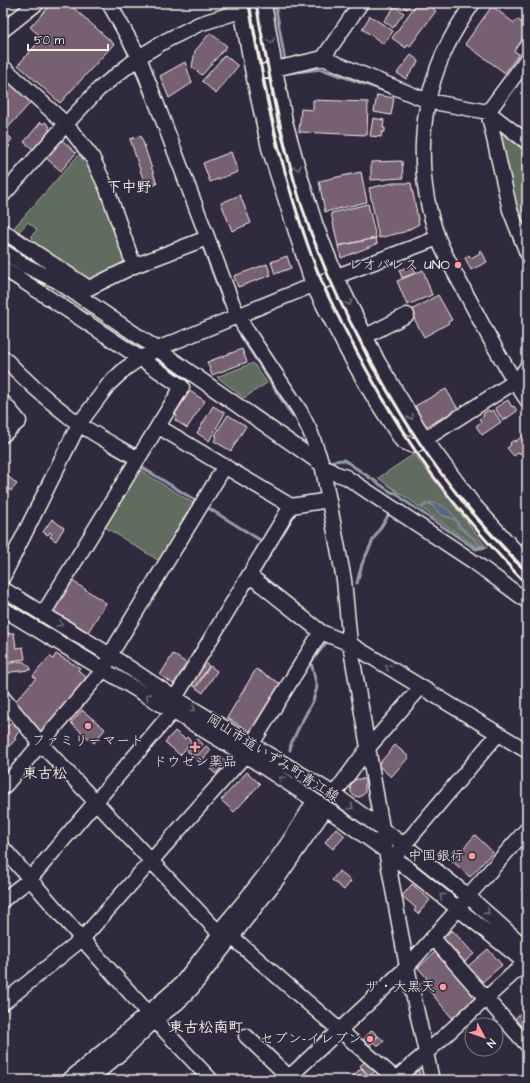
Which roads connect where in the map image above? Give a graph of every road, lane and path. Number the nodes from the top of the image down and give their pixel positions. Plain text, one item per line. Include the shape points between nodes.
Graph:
1 (37, 3) edge
2 (109, 3) edge
3 (264, 3) edge
4 (361, 3) edge
5 (473, 3) edge
6 (240, 7) edge
7 (3, 30) edge
8 (323, 58) junction
9 (527, 59) edge
10 (134, 60) junction
11 (3, 67) edge
12 (275, 69) junction
13 (253, 74) junction
14 (428, 101) junction
15 (488, 112) junction
16 (66, 124) junction
17 (527, 142) edge
18 (3, 195) edge
19 (3, 231) edge
20 (438, 238) junction
21 (203, 239) junction
22 (3, 251) edge
23 (527, 253) edge
24 (134, 266) junction
25 (3, 268) edge
26 (336, 276) junction
27 (313, 285) junction
28 (407, 315) dead end
29 (238, 316) junction
30 (366, 336) junction
31 (157, 349) junction
32 (3, 357) edge
33 (141, 358) junction
34 (527, 367) edge
35 (514, 381) junction
36 (527, 400) edge
37 (3, 402) edge
38 (79, 424) junction
39 (159, 426) junction
40 (3, 435) edge
41 (425, 439) junction
42 (136, 462) junction
43 (322, 464) junction
44 (225, 466) junction
45 (329, 500) junction
46 (291, 506) junction
47 (525, 555) edge
48 (250, 575) junction
49 (3, 577) edge
50 (3, 589) edge
51 (527, 601) edge
52 (3, 609) edge
53 (42, 614) junction
54 (321, 632) junction
55 (350, 644) junction
56 (110, 655) junction
57 (104, 669) junction
58 (421, 687) junction
59 (3, 698) edge
60 (174, 705) junction
61 (498, 734) junction
62 (41, 744) junction
63 (368, 748) junction
64 (248, 749) junction
65 (527, 751) edge
66 (3, 788) edge
67 (334, 794) junction
68 (96, 802) junction
69 (320, 805) junction
70 (382, 829) junction
71 (527, 830) edge
72 (404, 845) junction
73 (3, 848) edge
74 (390, 854) junction
75 (152, 861) junction
76 (30, 878) junction
77 (468, 896) junction
78 (3, 900) edge
79 (458, 909) junction
80 (224, 934) junction
81 (433, 938) junction
82 (82, 939) junction
83 (526, 959) edge
84 (407, 967) junction
85 (486, 998) junction
86 (3, 1003) edge
87 (152, 1016) junction
88 (340, 1030) junction
89 (246, 1036) dead end
90 (527, 1045) edge
91 (426, 1054) junction
92 (287, 1078) edge
93 (69, 1080) edge
94 (89, 1080) edge
95 (211, 1080) edge
96 (395, 1080) edge
97 (432, 1080) edge

1 - 7 street
2 - 10 street
3 -> 12 street
4 - 8 street
5 - 14 street via 448,44
6 - 10 street via 165,41
6 - 13 street
8 - 12 street
8 - 14 street
9 - 15 street
10 - 16 street via 99,90
10 - 21 street
11 - 16 street
12 - 13 street
12 -> 26 street via 285,121 300,175 316,226
13 - 27 street via 269,148
14 - 15 street
14 - 20 street via 423,134 423,162 431,217
15 - 17 street
15 - 23 street via 510,210
16 - 18 street
16 - 24 street via 92,157 108,188
19 - 24 street via 89,288
20 - 26 street
20 - 35 street
21 - 24 street
21 - 29 street
22 - 31 street via 24,265 57,281
25 - 33 street
26 - 27 street
26 -> 30 street
27 - 29 street
27 - 41 street via 373,396 402,441 416,445
28 - 30 street
29 - 31 street
29 - 43 street via 300,411
30 -> 41 street via 378,362
31 - 33 street
31 - 43 street
32 - 38 street
33 - 38 street via 109,384
33 - 39 street via 182,387
34 - 35 street
35 - 36 street
35 - 41 street
37 - 40 street via 19,421
38 - 42 street
38 - 49 street
39 - 42 street
39 - 44 street
41 - 47 street via 473,504
42 - 53 street
43 - 45 street
43 - 51 street via 334,473 346,477 474,562
44 - 46 street
44 - 56 street
45 - 46 street
45 - 55 street via 344,580
46 - 48 street
48 - 54 street
48 - 60 street
50 - 53 street, 岡山市道いずみ町青江線
52 - 57 street, 岡山市道いずみ町青江線
53 -> 56 street, 岡山市道いずみ町青江線
54 - 55 street
54 - 64 street
58 -> 55 street
55 - 63 street
56 - 57 street
56 - 60 street, 岡山市道いずみ町青江線
60 -> 57 street, 岡山市道いずみ町青江線
57 - 62 street
58 - 61 street
58 - 63 street
59 - 62 street
60 - 64 street, 岡山市道いずみ町青江線
60 - 68 street
61 - 65 street
61 - 72 street
62 - 66 street
62 - 68 street
63 - 67 street
63 - 70 street
64 - 67 street, 岡山市道いずみ町青江線
69 -> 64 street, 岡山市道いずみ町青江線
64 - 75 street
67 -> 70 street, 岡山市道いずみ町青江線
68 - 75 street
68 - 76 street
69 - 74 street, 岡山市道いずみ町青江線
69 - 80 street via 256,887
70 - 72 street, 岡山市道いずみ町青江線
70 - 74 street
71 - 77 street
72 - 74 street
72 - 77 street, 岡山市道いずみ町青江線
73 - 76 street
79 -> 74 street, 岡山市道いずみ町青江線
74 - 84 street
75 - 80 street
75 - 82 street
76 - 78 street
76 - 82 street
77 - 79 street
77 -> 83 street, 岡山市道いずみ町青江線
79 - 81 street
79 - 83 street, 岡山市道いずみ町青江線
80 - 87 street
80 - 88 street
81 - 84 street
81 - 85 street
82 - 86 street
82 - 87 street
83 - 85 street
84 - 88 street
84 - 91 street
85 - 90 street
85 - 91 street
87 - 93 street via 140,1020
87 - 94 street via 121,1053
87 - 95 street
88 - 92 street
88 - 96 street
89 - 92 street
91 - 96 street
91 - 97 street

